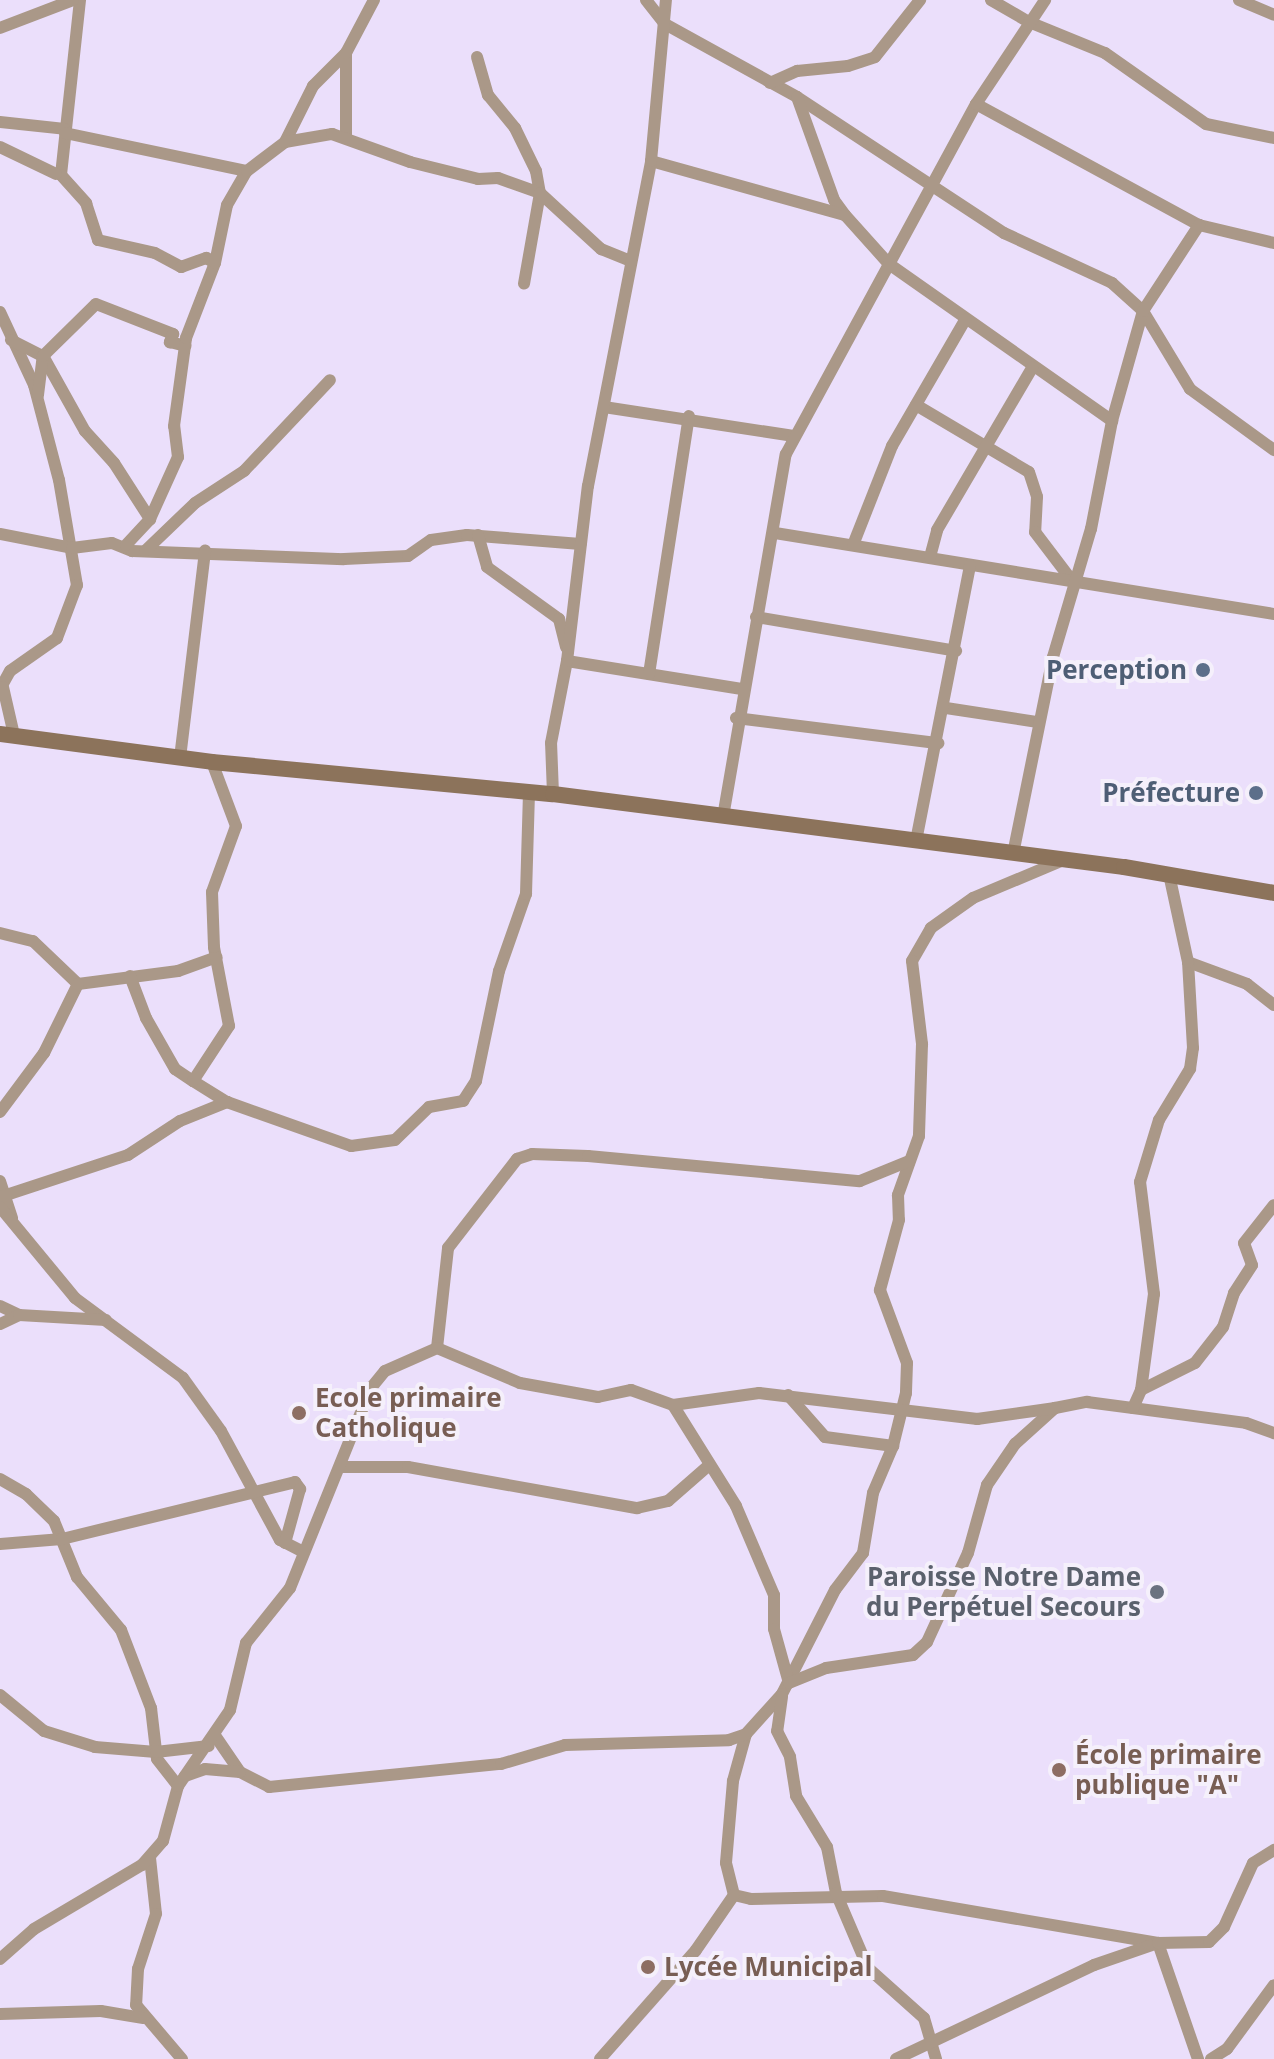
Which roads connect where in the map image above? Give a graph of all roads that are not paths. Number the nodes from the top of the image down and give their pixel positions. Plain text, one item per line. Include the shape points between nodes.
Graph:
1 (73, 0) edge
2 (80, 0) edge
3 (374, 0) edge
4 (646, 0) edge
5 (666, 0) edge
6 (920, 0) edge
7 (991, 0) edge
8 (1045, 0) edge
9 (1239, 0) edge
10 (1274, 15) edge
11 (1029, 22) junction
12 (665, 24) junction
13 (0, 28) edge
14 (346, 53) junction
15 (477, 57) dead end
16 (770, 83) junction
17 (797, 97) junction
18 (976, 104) junction
19 (0, 122) edge
20 (65, 131) junction
21 (346, 137) junction
22 (1274, 138) edge
23 (285, 142) junction
24 (0, 147) edge
25 (651, 161) junction
26 (247, 171) junction
27 (56, 174) dead end
28 (931, 188) junction
29 (540, 193) junction
30 (845, 215) junction
31 (1199, 225) junction
32 (1274, 243) edge
33 (631, 261) junction
34 (215, 263) junction
35 (889, 264) junction
36 (524, 284) dead end
37 (1143, 311) junction
38 (0, 312) edge
39 (965, 320) junction
40 (11, 340) junction
41 (186, 346) junction
42 (43, 356) junction
43 (1032, 368) junction
44 (330, 380) dead end
45 (37, 402) junction
46 (916, 405) junction
47 (604, 407) junction
48 (689, 416) junction
49 (1112, 421) junction
50 (794, 436) junction
51 (988, 446) junction
52 (1274, 450) edge
53 (150, 519) junction
54 (775, 533) junction
55 (0, 534) edge
56 (478, 535) junction
57 (581, 544) junction
58 (126, 545) junction
59 (853, 545) junction
60 (72, 548) junction
61 (145, 551) junction
62 (205, 551) junction
63 (930, 557) junction
64 (970, 565) junction
65 (1073, 582) junction
66 (1274, 614) edge
67 (756, 617) junction
68 (956, 651) junction
69 (568, 658) junction
70 (649, 674) junction
71 (1, 688) edge
72 (742, 689) junction
73 (946, 708) junction
74 (736, 718) junction
75 (1038, 722) junction
76 (7, 734) edge
77 (938, 743) junction
78 (180, 758) junction
79 (212, 762) junction
80 (529, 791) junction
81 (553, 794) junction
82 (723, 817) junction
83 (916, 841) junction
84 (1013, 854) junction
85 (1064, 860) junction
86 (1169, 874) junction
87 (1274, 893) edge
88 (0, 933) edge
89 (217, 957) junction
90 (1188, 962) junction
91 (130, 976) junction
92 (78, 984) junction
93 (1274, 1005) edge
94 (193, 1081) junction
95 (227, 1102) junction
96 (0, 1112) edge
97 (909, 1161) junction
98 (0, 1181) edge
99 (4, 1195) edge
100 (0, 1207) edge
101 (1272, 1212) edge
102 (12, 1218) junction
103 (0, 1306) edge
104 (19, 1315) junction
105 (108, 1320) junction
106 (0, 1324) edge
107 (437, 1348) junction
108 (1141, 1390) junction
109 (788, 1395) junction
110 (673, 1405) junction
111 (901, 1408) junction
112 (1055, 1408) junction
113 (1133, 1408) junction
114 (1274, 1433) edge
115 (893, 1446) junction
116 (340, 1467) junction
117 (707, 1467) junction
118 (0, 1479) edge
119 (251, 1490) junction
120 (62, 1539) junction
121 (285, 1543) junction
122 (0, 1544) edge
123 (302, 1551) junction
124 (786, 1688) junction
125 (0, 1695) edge
126 (746, 1734) junction
127 (212, 1742) junction
128 (156, 1752) junction
129 (240, 1772) junction
130 (182, 1781) junction
131 (1274, 1850) edge
132 (150, 1858) junction
133 (836, 1893) junction
134 (734, 1895) junction
135 (1158, 1943) junction
136 (0, 1959) edge
137 (1274, 1985) edge
138 (0, 2014) edge
139 (143, 2018) junction
140 (931, 2042) junction
141 (182, 2059) edge
142 (600, 2059) edge
143 (896, 2059) edge
144 (936, 2059) edge
145 (1198, 2059) edge
146 (1211, 2059) edge

1 - 13 street
2 - 20 street
3 - 14 street
4 - 12 street
5 - 12 street
6 - 16 street via 875,57 848,66 797,71
7 - 11 street
8 - 11 street
9 - 10 street
11 - 18 street
11 - 22 street via 1105,53 1206,124
12 - 16 street
12 - 25 street
14 - 21 street
14 - 23 street via 313,86
15 - 29 street via 488,95 532,160
16 - 17 street
17 - 28 street
17 - 30 street via 834,200
18 - 28 street
18 - 31 street
19 - 20 street
20 - 26 street
20 - 34 street via 61,175 86,203 98,240 155,253 181,267 206,258
21 - 23 street via 297,136
21 - 29 street via 410,162 478,179 498,178
23 - 26 street
24 - 27 street
25 - 30 street
25 - 33 street
26 - 34 street via 227,205
28 - 35 street
28 - 37 street via 1004,233 1112,283
29 - 33 street via 601,249
29 - 36 street
30 - 35 street
31 - 32 street
31 - 37 street
33 - 47 street
34 - 41 street
35 - 39 street
35 - 50 street
37 - 49 street
37 - 52 street via 1190,389
38 - 40 street
39 - 43 street
39 - 46 street
40 - 42 street
40 - 45 street
41 - 42 street via 170,342 173,334 96,304
41 - 53 street via 174,426 178,457
42 - 45 street
42 - 53 street via 85,431 114,463
43 - 49 street
43 - 51 street
44 - 61 street via 244,471 195,503
45 - 60 street
46 - 51 street
46 - 59 street via 892,446
47 - 48 street
47 - 57 street
48 - 50 street
48 - 70 street
49 - 65 street via 1091,529
50 - 54 street via 786,454
51 - 63 street via 937,530
51 - 65 street via 1029,472 1037,497 1035,532
53 - 58 street
54 - 59 street
54 - 67 street
55 - 60 street
56 - 57 street
56 - 62 street via 431,540 408,556 387,559
56 - 69 street via 487,567 559,619
57 - 69 street
58 - 60 street
58 - 61 street
59 - 63 street
60 - 71 street via 77,585 64,628 51,644 10,671
61 - 62 street
62 - 78 street
63 - 64 street
64 - 65 street
64 - 68 street
65 - 66 street
65 - 75 street
67 - 68 street
67 - 72 street
68 - 73 street
69 - 70 street
69 - 81 street via 551,743
70 - 72 street
71 - 76 street
72 - 74 street
73 - 75 street
73 - 77 street
74 - 77 street
74 - 82 street
75 - 84 street
76 - 78 main road
77 - 83 street
78 - 79 main road
79 - 80 main road
79 - 89 street via 236,826 212,892
80 - 81 main road
80 - 95 street via 526,894 499,971 471,1093 457,1104 429,1107 395,1140 377,1146 351,1146
81 - 82 main road
82 - 83 main road
83 - 84 main road
84 - 85 main road
85 - 86 main road
85 - 97 street via 973,898 931,928 912,961 923,1081 919,1136
86 - 87 main road
86 - 90 street
88 - 92 street via 33,941
89 - 91 street via 178,971
89 - 94 street via 229,1026
90 - 93 street via 1247,984
90 - 108 street via 1190,1069 1159,1120 1140,1182 1154,1294
91 - 92 street
91 - 94 street via 175,1069
92 - 96 street via 44,1053
94 - 95 street
95 - 99 street via 180,1121 128,1155
97 - 107 street via 860,1181 802,1172 780,1176 732,1165 532,1154 517,1159 448,1248
97 - 111 street via 880,1290 907,1363
98 - 99 street
99 - 102 street
100 - 102 street
101 - 108 street via 1244,1243 1252,1265 1234,1293 1223,1327 1195,1363
102 - 105 street via 75,1298
103 - 104 street
104 - 105 street
104 - 106 street
105 - 119 street via 183,1378 221,1431
107 - 110 street via 520,1383 598,1397 631,1390
107 - 116 street via 385,1371 371,1388
108 - 113 street
109 - 110 street via 759,1393
109 - 111 street
109 - 115 street via 825,1437
110 - 117 street
111 - 112 street via 977,1419
111 - 115 street
112 - 113 street via 1087,1402
112 - 124 street via 1015,1444 987,1485 968,1553 927,1642 913,1655 826,1668
113 - 114 street via 1246,1423
115 - 124 street via 873,1493 863,1553 835,1590
116 - 117 street via 408,1467 637,1508 668,1501
116 - 123 street
117 - 124 street via 736,1506 774,1595 774,1629
118 - 120 street via 41,1505
119 - 120 street
119 - 121 street
119 - 121 street via 293,1481 300,1485
120 - 122 street
120 - 128 street via 77,1577 121,1630 151,1708
121 - 123 street
123 - 127 street via 290,1588 246,1643 236,1692
124 - 126 street
124 - 133 street via 777,1731 790,1757 796,1796 827,1847
125 - 128 street via 44,1731 95,1747
126 - 129 street via 729,1740 565,1745 501,1764 290,1786 253,1782
126 - 134 street via 733,1781 726,1863
127 - 128 street
127 - 129 street
127 - 130 street
128 - 130 street
129 - 130 street via 205,1769
130 - 132 street via 163,1841
131 - 135 street via 1253,1863 1224,1927 1209,1942
132 - 136 street via 34,1929
132 - 139 street via 156,1914 134,1989
133 - 134 street via 751,1899
133 - 135 street via 883,1896
133 - 140 street via 868,1968 924,2018
134 - 142 street via 696,1950
135 - 140 street via 1094,1965
135 - 145 street
137 - 146 street via 1227,2049
138 - 139 street via 101,2011
139 - 141 street
140 - 143 street
140 - 144 street

